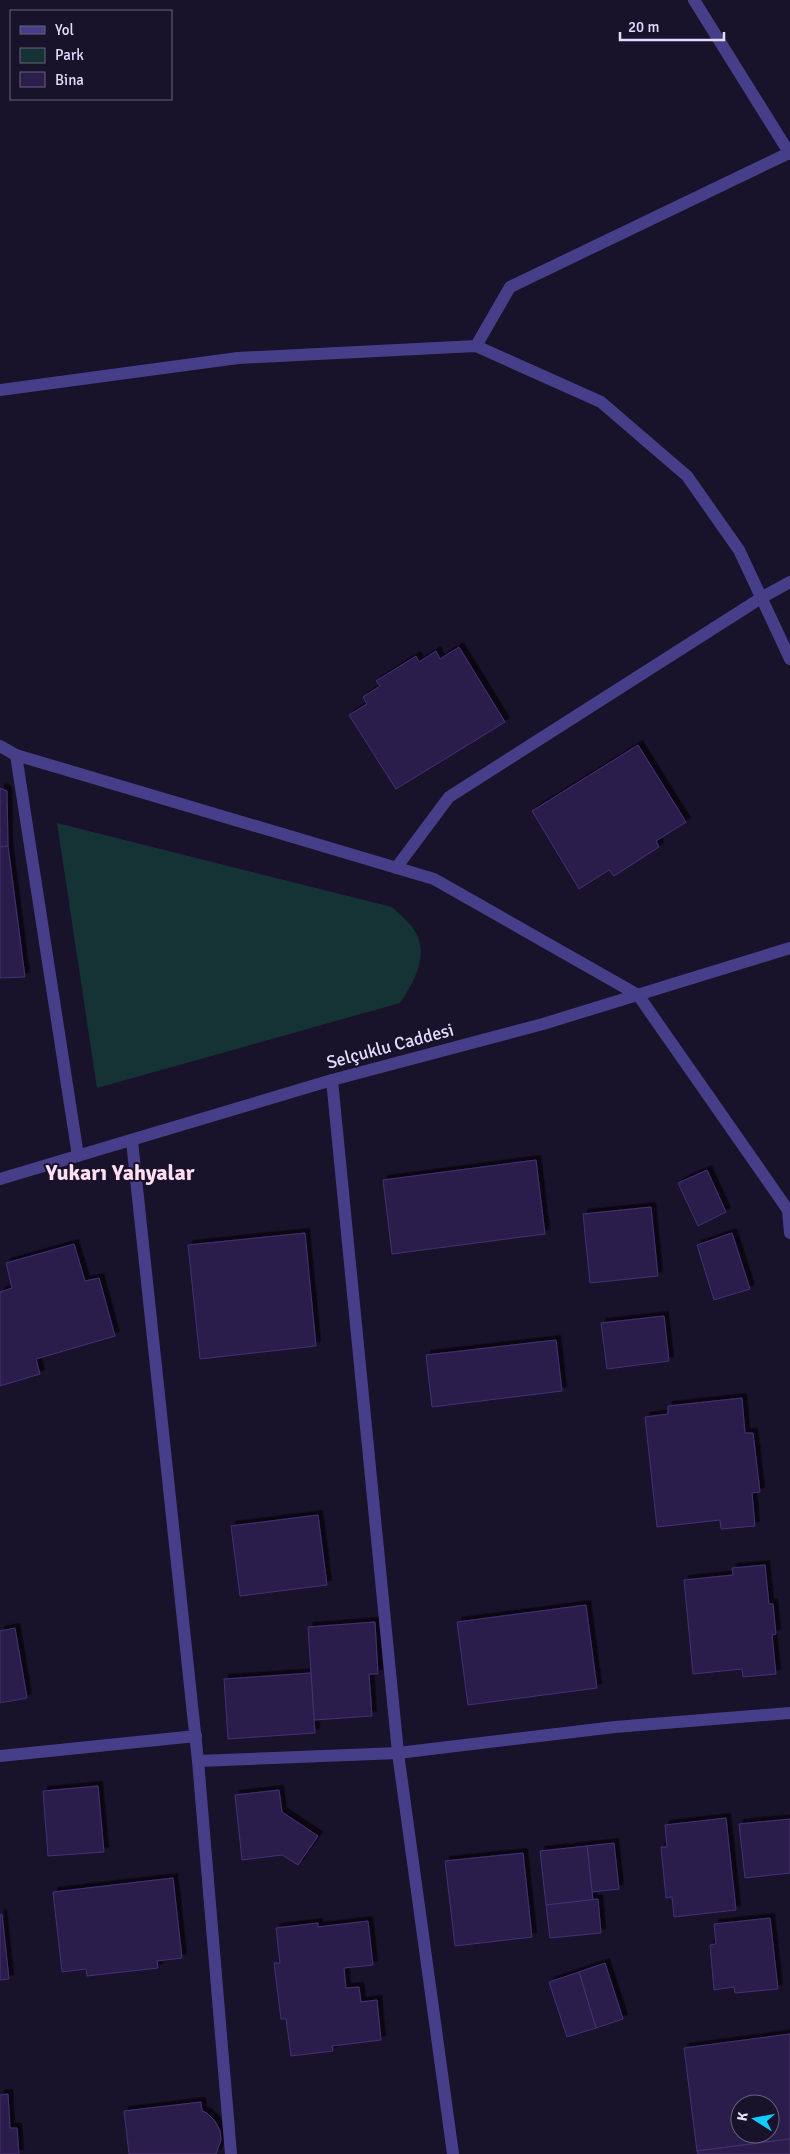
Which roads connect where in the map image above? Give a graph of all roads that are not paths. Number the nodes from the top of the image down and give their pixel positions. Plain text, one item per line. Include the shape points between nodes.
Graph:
1 (694, 0) edge
2 (790, 153) edge
3 (476, 346) junction
4 (0, 390) edge
5 (790, 582) edge
6 (761, 598) junction
7 (790, 659) edge
8 (0, 746) edge
9 (16, 755) junction
10 (396, 868) junction
11 (790, 948) edge
12 (638, 995) junction
13 (332, 1080) junction
14 (132, 1141) junction
15 (78, 1156) junction
16 (0, 1179) edge
17 (789, 1211) edge
18 (790, 1233) edge
19 (790, 1713) edge
20 (196, 1736) junction
21 (398, 1753) junction
22 (0, 1756) edge
23 (198, 1761) junction
24 (231, 2154) edge
25 (453, 2154) edge

1 - 2 street
2 - 3 street via 510,287
3 - 4 street via 238,358
3 - 6 street via 601,402 687,476 739,550
5 - 6 street
6 - 7 street
6 - 10 street via 450,798
8 - 9 street
9 - 10 street
9 - 15 street
10 - 12 street via 434,879
11 - 12 street, Selçuklu Caddesi
12 - 13 street, Selçuklu Caddesi via 543,1024
12 - 17 street
13 - 14 street, Selçuklu Caddesi
13 - 21 street
14 - 15 street, Selçuklu Caddesi
14 - 20 street
15 - 16 street, Selçuklu Caddesi
17 - 18 street
19 - 21 street via 615,1727
20 - 22 street
20 - 23 street
21 - 23 street
21 - 25 street
23 - 24 street

